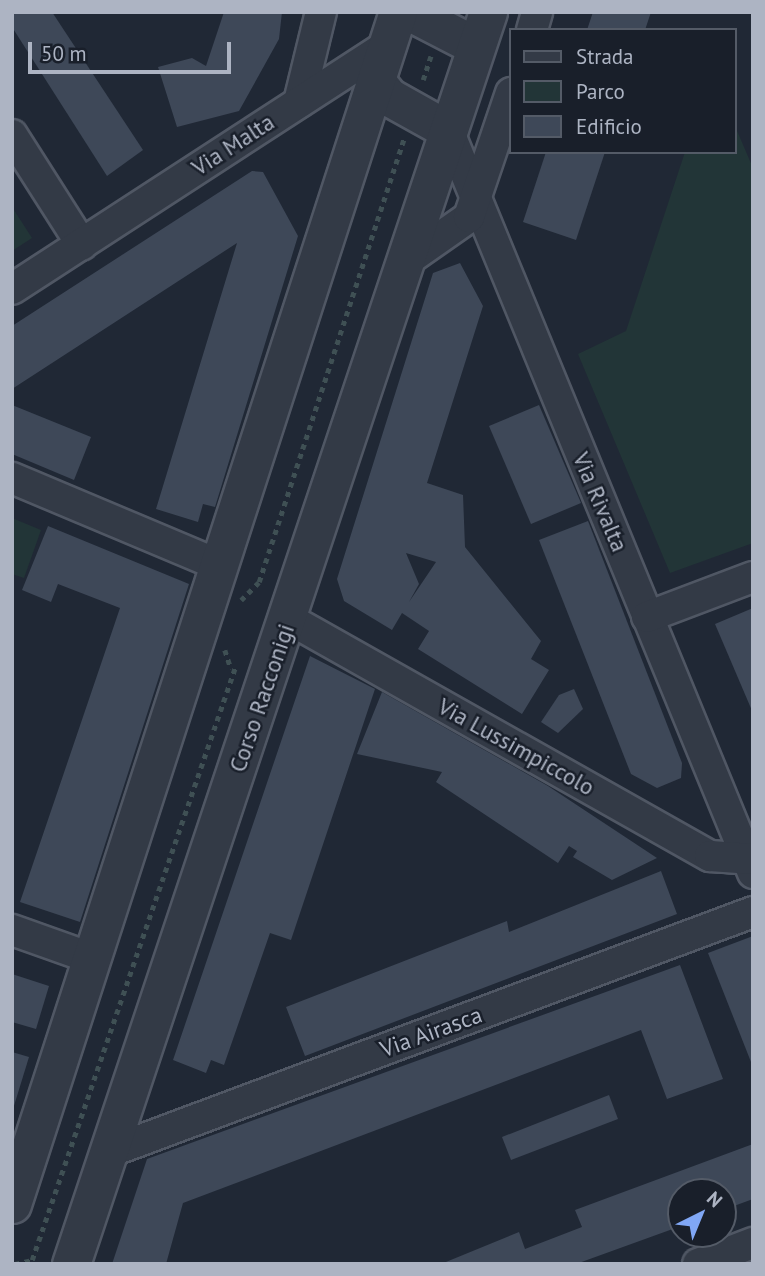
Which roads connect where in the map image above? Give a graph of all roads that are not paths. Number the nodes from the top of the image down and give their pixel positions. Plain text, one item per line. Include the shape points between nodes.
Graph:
1 (321, 12) edge
2 (398, 12) edge
3 (426, 18) edge
4 (482, 29) edge
5 (386, 46) junction
6 (376, 81) junction
7 (510, 96) edge
8 (299, 102) junction
9 (448, 130) junction
10 (12, 135) edge
11 (476, 204) junction
12 (82, 245) junction
13 (402, 264) junction
14 (12, 289) edge
15 (12, 478) edge
16 (217, 564) junction
17 (753, 577) edge
18 (648, 617) junction
19 (289, 619) junction
20 (751, 864) edge
21 (753, 912) edge
22 (12, 930) edge
23 (91, 958) junction
24 (109, 1152) junction
25 (12, 1204) edge
26 (753, 1243) edge
27 (71, 1264) edge
28 (698, 1264) edge

1 - 8 street
2 - 5 street
3 - 4 street, Corso Racconigi
4 - 9 street, Corso Racconigi
5 - 6 street
5 - 8 street, Via Malta
6 - 9 street
6 - 16 street
7 - 11 street
8 - 12 street, Via Malta
9 - 11 street, Via Rivalta
9 - 13 street, Corso Racconigi
10 - 12 street
11 - 13 street via 450,233
11 - 18 street, Via Rivalta
12 - 14 street, Via Malta
13 - 19 street, Corso Racconigi
15 - 16 street
16 - 23 street
17 - 18 street
18 - 20 street, Via Rivalta
19 - 20 street, Via Lussimpiccolo via 710,856
19 - 24 street, Corso Racconigi
21 - 24 street, Via Airasca
22 - 23 street
23 - 25 street
24 - 27 street, Corso Racconigi
26 - 28 street

